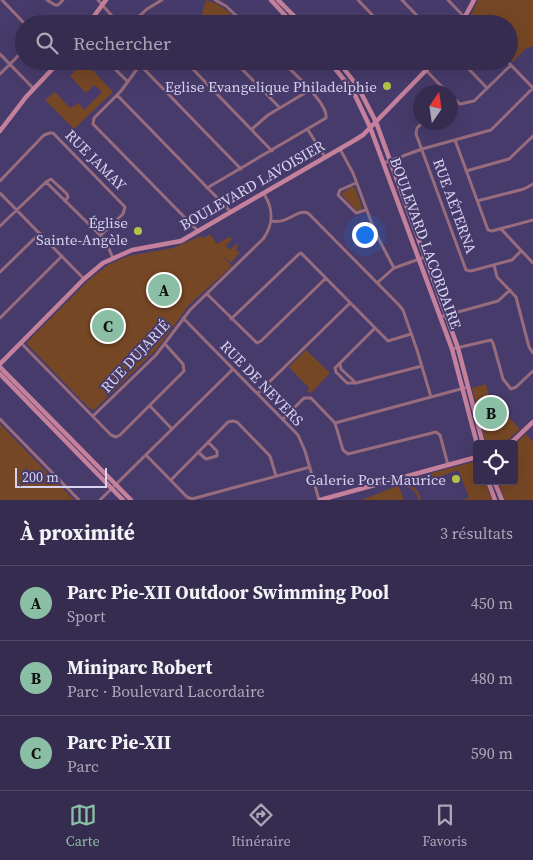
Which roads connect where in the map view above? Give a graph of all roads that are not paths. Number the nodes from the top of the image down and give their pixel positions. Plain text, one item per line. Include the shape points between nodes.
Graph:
1 (2, 0) edge
2 (47, 0) edge
3 (63, 0) edge
4 (98, 0) edge
5 (162, 0) edge
6 (215, 0) edge
7 (270, 0) edge
8 (358, 0) edge
9 (402, 0) edge
10 (448, 0) edge
11 (474, 0) edge
12 (281, 1) edge
13 (104, 2) edge
14 (276, 6) junction
15 (16, 15) edge
16 (95, 15) edge
17 (113, 15) edge
18 (141, 15) edge
19 (236, 15) edge
20 (284, 15) edge
21 (294, 15) edge
22 (372, 15) edge
23 (416, 15) edge
24 (462, 15) edge
25 (466, 15) edge
26 (0, 54) edge
27 (15, 59) edge
28 (10, 64) junction
29 (15, 69) edge
30 (16, 70) edge
31 (51, 70) edge
32 (117, 70) edge
33 (136, 70) edge
34 (145, 70) edge
35 (194, 70) edge
36 (243, 70) edge
37 (291, 70) edge
38 (336, 70) edge
39 (345, 70) edge
40 (470, 70) edge
41 (506, 70) edge
42 (516, 70) edge
43 (426, 71) joint
44 (0, 74) edge
45 (128, 82) junction
46 (440, 85) edge
47 (34, 88) junction
48 (487, 88) junction
49 (533, 88) edge
50 (310, 90) junction
51 (117, 95) junction
52 (458, 102) edge
53 (280, 108) junction
54 (376, 122) junction
55 (370, 127) junction
56 (252, 130) junction
57 (308, 130) junction
58 (417, 130) edge
59 (0, 131) edge
60 (533, 136) edge
61 (455, 140) junction
62 (340, 149) junction
63 (422, 149) junction
64 (272, 151) junction
65 (324, 158) junction
66 (390, 161) junction
67 (384, 163) junction
68 (241, 169) junction
69 (466, 171) junction
70 (0, 181) edge
71 (46, 182) junction
72 (356, 183) junction
73 (533, 184) edge
74 (207, 188) junction
75 (0, 193) edge
76 (264, 194) junction
77 (65, 201) junction
78 (477, 202) junction
79 (17, 210) junction
80 (366, 210) junction
81 (232, 212) junction
82 (533, 220) edge
83 (271, 221) junction
84 (0, 226) edge
85 (501, 229) junction
86 (198, 232) junction
87 (40, 233) junction
88 (100, 236) junction
89 (521, 251) junction
90 (62, 256) junction
91 (425, 257) junction
92 (113, 258) junction
93 (419, 259) junction
94 (533, 263) edge
95 (494, 265) junction
96 (394, 268) junction
97 (0, 272) edge
98 (326, 278) junction
99 (84, 279) junction
100 (377, 283) junction
101 (510, 290) junction
102 (207, 294) junction
103 (350, 303) junction
104 (446, 315) junction
105 (440, 317) junction
106 (0, 318) edge
107 (183, 318) junction
108 (231, 320) junction
109 (375, 328) junction
110 (411, 334) junction
111 (20, 343) junction
112 (165, 344) junction
113 (458, 348) junction
114 (452, 349) junction
115 (533, 353) edge
116 (340, 363) junction
117 (0, 365) edge
118 (422, 366) junction
119 (234, 369) junction
120 (533, 371) edge
121 (0, 374) edge
122 (356, 383) junction
123 (468, 387) junction
124 (462, 389) junction
125 (258, 393) junction
126 (431, 397) junction
127 (150, 406) junction
128 (93, 416) junction
129 (0, 419) edge
130 (283, 419) junction
131 (533, 422) edge
132 (335, 423) junction
133 (172, 429) junction
134 (476, 440) edge
135 (482, 440) edge
136 (514, 440) edge
137 (208, 442) junction
138 (198, 452) junction
139 (146, 455) junction
140 (473, 458) edge
141 (448, 465) junction
142 (310, 467) junction
143 (276, 476) junction
144 (170, 480) junction
145 (489, 485) edge
146 (496, 485) edge
147 (114, 486) junction
148 (79, 500) edge
149 (100, 500) edge
150 (123, 500) edge
151 (131, 500) edge
152 (319, 500) edge
153 (495, 500) edge
154 (502, 500) edge

1 - 15 street
2 - 3 street via 55,5
4 - 13 street
5 - 18 street
6 - 19 street
7 - 14 main road
8 - 22 street
9 - 23 street
10 - 24 street
11 - 25 main road
12 - 14 street
12 - 21 main road
13 - 16 main road
13 - 17 street
14 - 20 main road
26 - 28 street
27 - 28 street
28 - 29 street
28 - 44 street
30 - 47 street
31 - 47 main road
32 - 45 street
33 - 45 street
34 - 68 street
35 - 56 street
36 - 53 street
37 - 50 street
38 - 55 main road, BOULEVARD LACORDAIRE via 353,91
39 - 54 main road, BOULEVARD LACORDAIRE via 358,87
40 - 48 street
41 - 48 street
42 - 49 street
43 - 46 street
43 - 54 main road, BOULEVARD LAVOISIER
45 - 51 street
47 - 59 main road
48 - 52 street via 474,102
49 - 61 street via 490,130
50 - 53 street
50 - 57 street via 327,117
51 - 74 street
51 - 86 street via 93,120 95,126
53 - 56 street
54 - 55 main road, BOULEVARD LAVOISIER
54 - 66 main road, BOULEVARD LACORDAIRE
55 - 62 main road, BOULEVARD LAVOISIER
55 - 67 main road, BOULEVARD LACORDAIRE
56 - 64 street
57 - 64 street
57 - 65 street
58 - 63 street, RUE AÉTERNA
60 - 69 street via 509,159
61 - 63 street
61 - 69 street
62 - 65 main road, BOULEVARD LAVOISIER
62 - 72 street
63 - 66 street
63 - 95 street, RUE AÉTERNA via 466,270
64 - 68 street
65 - 76 main road, BOULEVARD LAVOISIER
66 - 67 street
66 - 91 main road, BOULEVARD LACORDAIRE
67 - 93 main road, BOULEVARD LACORDAIRE
68 - 74 street
69 - 78 street
70 - 88 street, RUE JAMAY via 44,135 53,134 124,207 123,214
71 - 77 street
71 - 77 street via 52,179 67,194
71 - 79 street
72 - 80 street
72 - 80 street via 340,190 338,195 356,213
73 - 78 street
74 - 81 street
75 - 79 street
76 - 81 main road, BOULEVARD LAVOISIER
76 - 83 street
77 - 88 street
78 - 85 street via 488,230
79 - 84 street
79 - 87 street
80 - 96 street
81 - 86 main road, BOULEVARD LAVOISIER
82 - 85 street
83 - 100 street via 282,222 300,212 308,213
83 - 102 street, RUE DUJARIÉ via 264,239
85 - 89 street
86 - 92 main road, BOULEVARD LAVOISIER via 176,242 132,250
87 - 90 street
87 - 97 street
88 - 92 street
89 - 94 street
89 - 95 street, RUE AÉTERNA via 512,260
90 - 99 street
90 - 106 street
91 - 93 street
91 - 104 main road, BOULEVARD LACORDAIRE
92 - 99 main road, BOULEVARD LAVOISIER
93 - 96 street
93 - 105 main road, BOULEVARD LACORDAIRE
95 - 101 street via 497,276
96 - 100 street
98 - 103 street
98 - 108 street via 257,343
98 - 108 street via 301,253
99 - 111 main road, BOULEVARD LAVOISIER
100 - 110 street via 400,307
101 - 104 street via 497,302
101 - 115 street via 517,299
102 - 107 street, RUE DUJARIÉ
102 - 108 street
103 - 109 street
103 - 125 street
104 - 105 street
104 - 113 main road, BOULEVARD LACORDAIRE
105 - 114 main road, BOULEVARD LACORDAIRE
107 - 112 street, RUE DUJARIÉ
107 - 119 street, RUE DE NEVERS
109 - 110 street via 390,342
109 - 116 street
110 - 118 street
111 - 117 main road, BOULEVARD LAVOISIER
111 - 128 street
112 - 127 street via 183,364 184,371
112 - 128 street, RUE DUJARIÉ
113 - 114 street
113 - 120 street via 491,340 503,381 511,388 516,388
113 - 123 main road, BOULEVARD LACORDAIRE
114 - 124 main road, BOULEVARD LACORDAIRE
116 - 122 street via 340,369
116 - 122 street via 335,368 336,372 347,383
117 - 147 main road
118 - 122 street
118 - 126 street
119 - 125 street, RUE DE NEVERS
119 - 133 street
121 - 147 main road
123 - 124 street
123 - 135 main road, BOULEVARD LACORDAIRE
124 - 126 street
124 - 134 main road, BOULEVARD LACORDAIRE
125 - 130 street, RUE DE NEVERS
126 - 132 street
127 - 128 street via 116,437
127 - 133 street
129 - 148 street
130 - 132 street via 309,397
130 - 142 street, RUE DE NEVERS via 301,439
131 - 136 main road
132 - 141 street via 346,454 436,432 440,435
133 - 139 street
137 - 138 street
137 - 138 street via 217,451 217,456 206,459
137 - 143 street via 228,422 237,422 270,456
138 - 144 street
139 - 144 street
139 - 147 street
140 - 141 main road
141 - 152 main road
142 - 143 street
142 - 152 street, RUE DE NEVERS
143 - 144 street via 192,499
145 - 153 main road
146 - 154 main road
147 - 149 street
147 - 150 main road
147 - 151 main road

